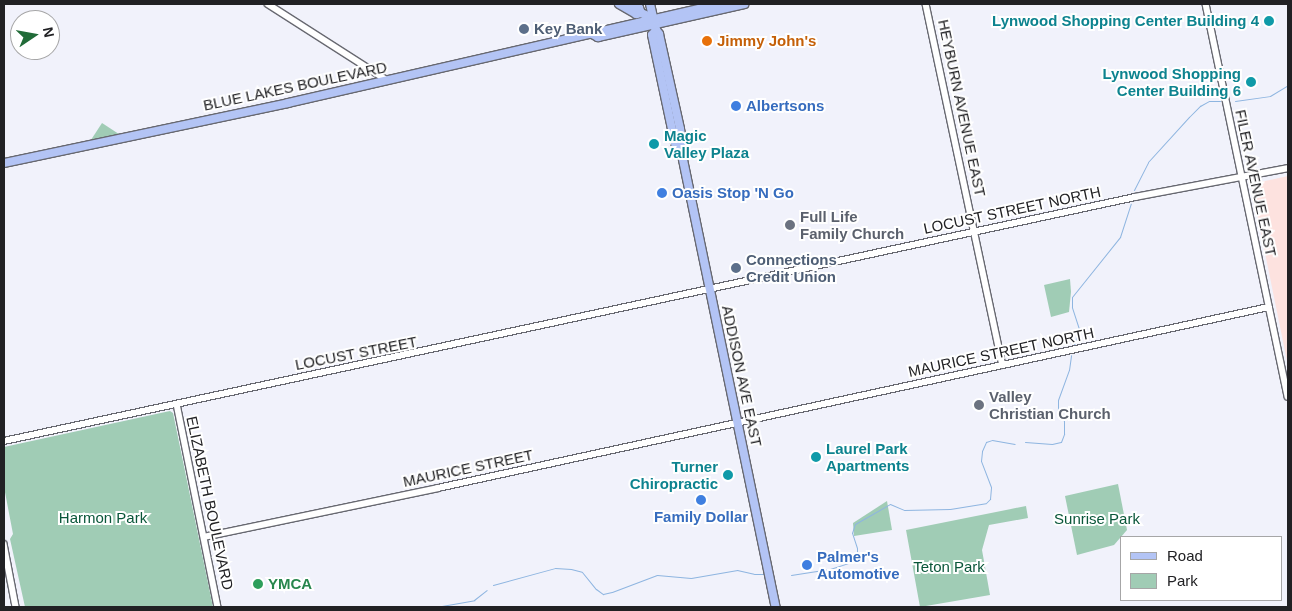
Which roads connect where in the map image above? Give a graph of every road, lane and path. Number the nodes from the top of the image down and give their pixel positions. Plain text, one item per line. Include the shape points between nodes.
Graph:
1 (268, 4) edge
2 (619, 4) edge
3 (632, 4) edge
4 (650, 4) edge
5 (718, 4) edge
6 (744, 4) edge
7 (926, 4) edge
8 (1206, 4) edge
9 (641, 13) junction
10 (655, 24) junction
11 (387, 80) junction
12 (4, 163) edge
13 (1288, 168) edge
14 (1241, 177) junction
15 (976, 231) junction
16 (712, 290) junction
17 (1269, 307) junction
18 (1002, 365) junction
19 (1288, 397) edge
20 (178, 404) junction
21 (738, 423) junction
22 (4, 441) edge
23 (204, 537) junction
24 (4, 544) edge
25 (16, 607) edge
26 (218, 607) edge
27 (776, 607) edge

1 - 11 street
2 - 9 main road via 636,14
3 - 9 main road
4 - 10 main road
5 - 10 main road
6 - 10 main road
7 - 15 street, HEYBURN AVENUE EAST
8 - 14 street, FILER AVENUE EAST
9 - 10 main road
10 - 11 main road, BLUE LAKES BOULEVARD via 596,31
10 - 16 main road, ADDISON AVE EAST via 652,35 676,148 681,150
11 - 12 main road, BLUE LAKES BOULEVARD
13 - 14 street, LOCUST STREET NORTH
14 - 15 street, LOCUST STREET NORTH via 1135,196
14 - 17 street, FILER AVENUE EAST
15 - 16 street, LOCUST STREET NORTH
15 - 18 street, HEYBURN AVENUE EAST
16 - 20 street, LOCUST STREET
16 - 21 main road, ADDISON AVE EAST
17 - 18 street, MAURICE STREET NORTH
17 - 19 street, FILER AVENUE EAST
18 - 21 street, MAURICE STREET NORTH
20 - 22 street, LOCUST STREET
20 - 23 street, ELIZABETH BOULEVARD
21 - 23 street, MAURICE STREET
21 - 27 main road, ADDISON AVE EAST
23 - 26 street, ELIZABETH BOULEVARD
24 - 25 street

